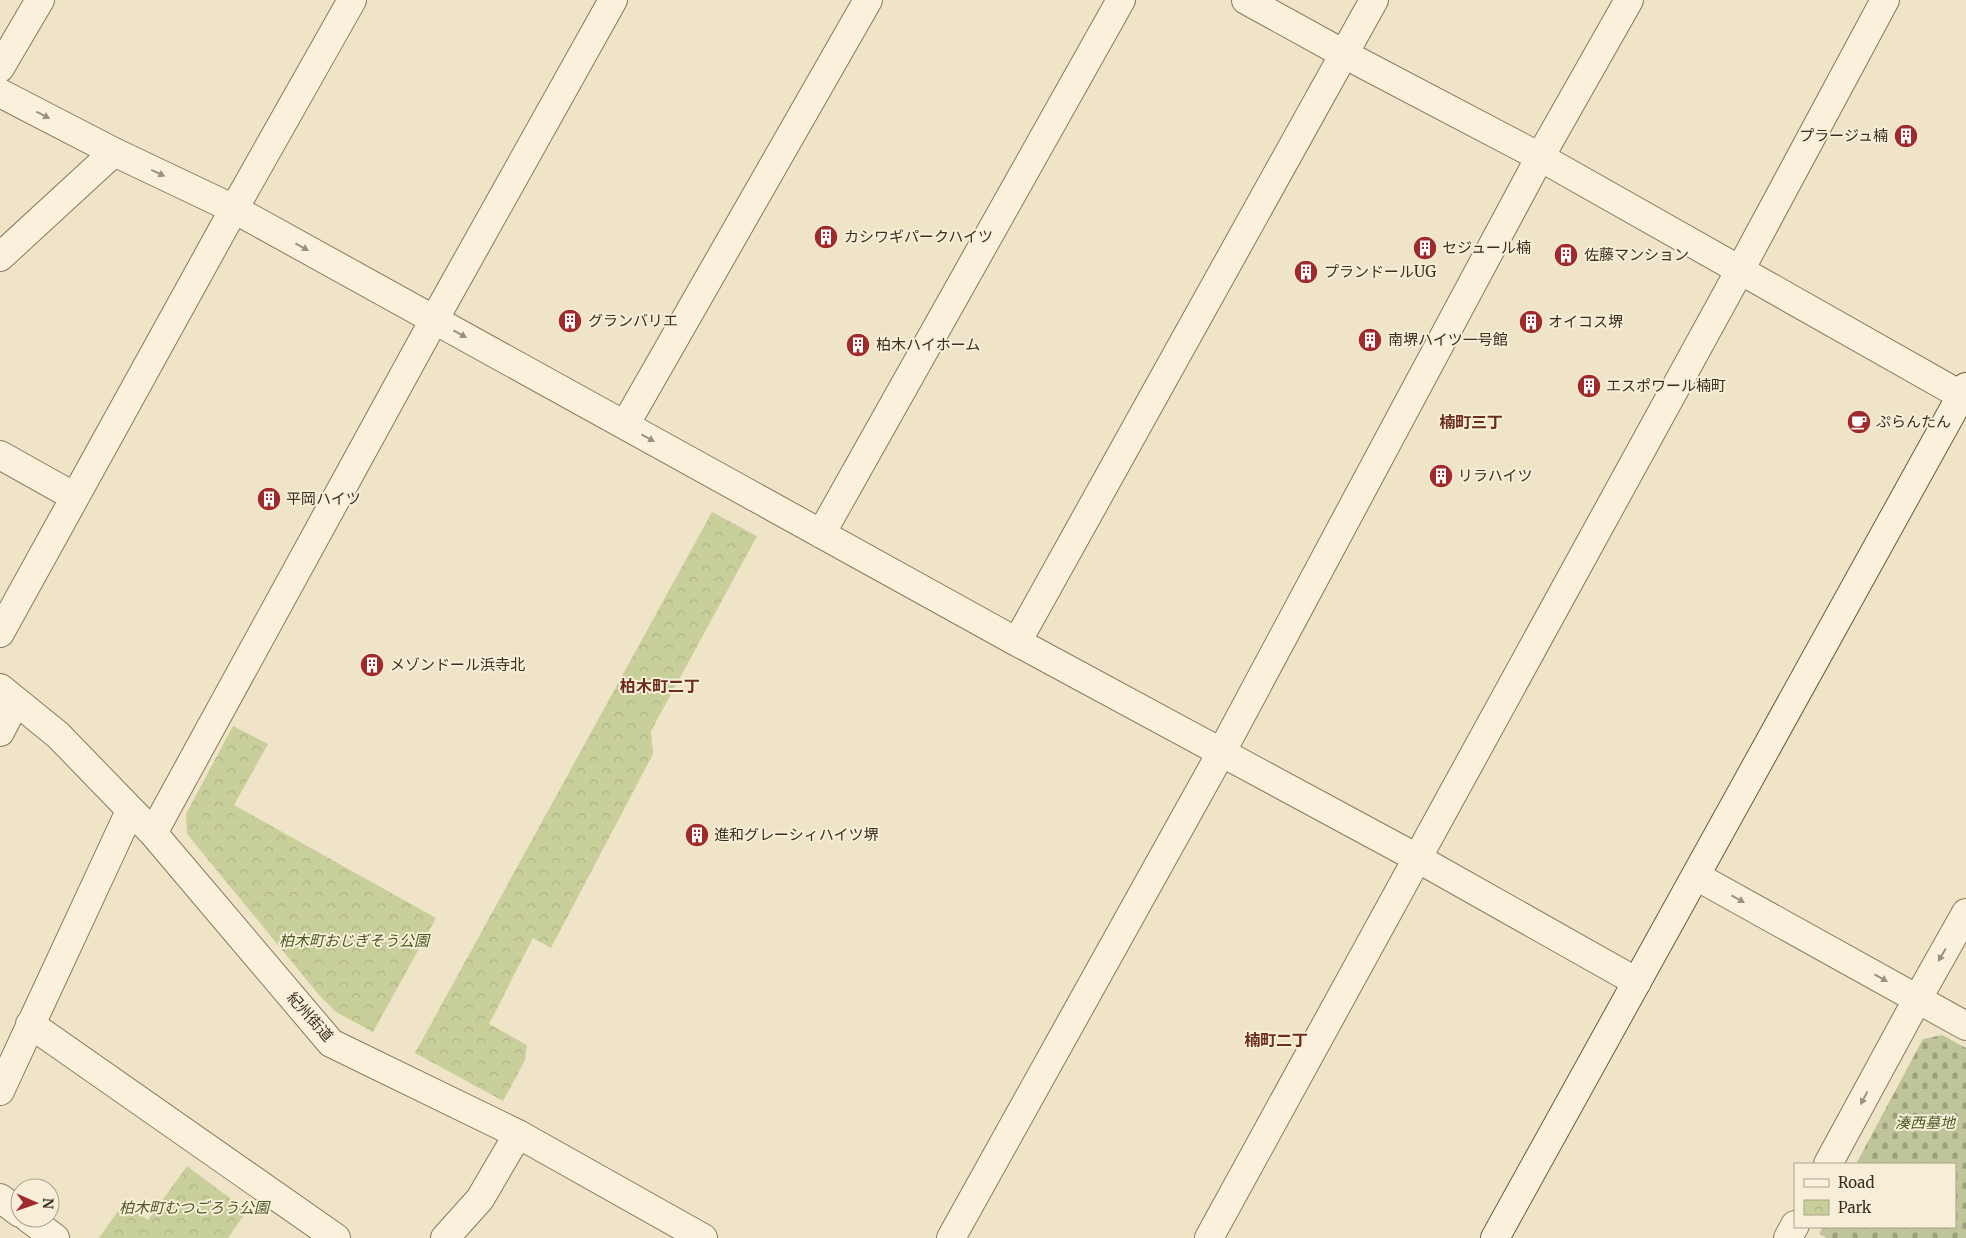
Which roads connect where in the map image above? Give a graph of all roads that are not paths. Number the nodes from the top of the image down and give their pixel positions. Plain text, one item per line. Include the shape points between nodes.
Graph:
1 (40, 0) edge
2 (352, 0) edge
3 (613, 0) edge
4 (868, 0) edge
5 (1120, 0) edge
6 (1246, 0) edge
7 (1374, 0) edge
8 (1629, 0) edge
9 (1885, 0) edge
10 (1344, 54) junction
11 (0, 68) edge
12 (0, 93) edge
13 (114, 152) junction
14 (1540, 157) junction
15 (234, 209) junction
16 (0, 257) edge
17 (1740, 270) junction
18 (434, 320) junction
19 (1964, 394) edge
20 (625, 425) junction
21 (0, 455) edge
22 (75, 497) junction
23 (821, 534) junction
24 (0, 632) edge
25 (1017, 642) junction
26 (8, 694) edge
27 (0, 732) edge
28 (1220, 753) junction
29 (130, 811) junction
30 (153, 833) junction
31 (1417, 858) junction
32 (1696, 876) junction
33 (1966, 913) edge
34 (1637, 982) junction
35 (1918, 998) junction
36 (30, 1024) junction
37 (1966, 1026) edge
38 (0, 1091) edge
39 (518, 1134) junction
40 (1829, 1163) edge
41 (1794, 1227) edge
42 (42, 1228) edge
43 (670, 1230) edge
44 (56, 1238) edge
45 (336, 1238) edge
46 (445, 1238) edge
47 (703, 1238) edge
48 (951, 1238) edge
49 (1208, 1238) edge
50 (1495, 1238) edge
51 (1788, 1238) edge

1 - 11 street
2 - 15 street
3 - 18 street
4 - 20 street
5 - 23 street
6 - 10 street
7 - 10 street
8 - 14 street
9 - 17 street
10 - 14 street
10 - 25 street
12 -> 13 street
13 -> 15 street
13 - 16 street
14 - 17 street
14 - 28 street
15 -> 18 street
15 - 22 street
17 - 19 street
17 - 31 street
18 -> 20 street
18 - 30 street
19 - 32 street
20 -> 23 street
21 - 22 street
22 - 24 street
23 - 25 street
25 - 28 street
26 - 27 street
26 - 29 street, 紀州街道 via 58,735
28 - 31 street
28 - 48 street
29 - 30 street, 紀州街道
29 - 36 street
30 - 39 street, 紀州街道 via 332,1043
31 - 34 street
31 - 49 street
32 - 34 street
32 -> 35 street
33 -> 35 street
34 - 50 street
35 - 37 street
35 -> 40 street
36 - 38 street
36 - 45 street
39 - 43 street, 紀州街道
39 - 46 street via 480,1199
41 - 51 street
42 - 44 street
43 - 47 street, 紀州街道

